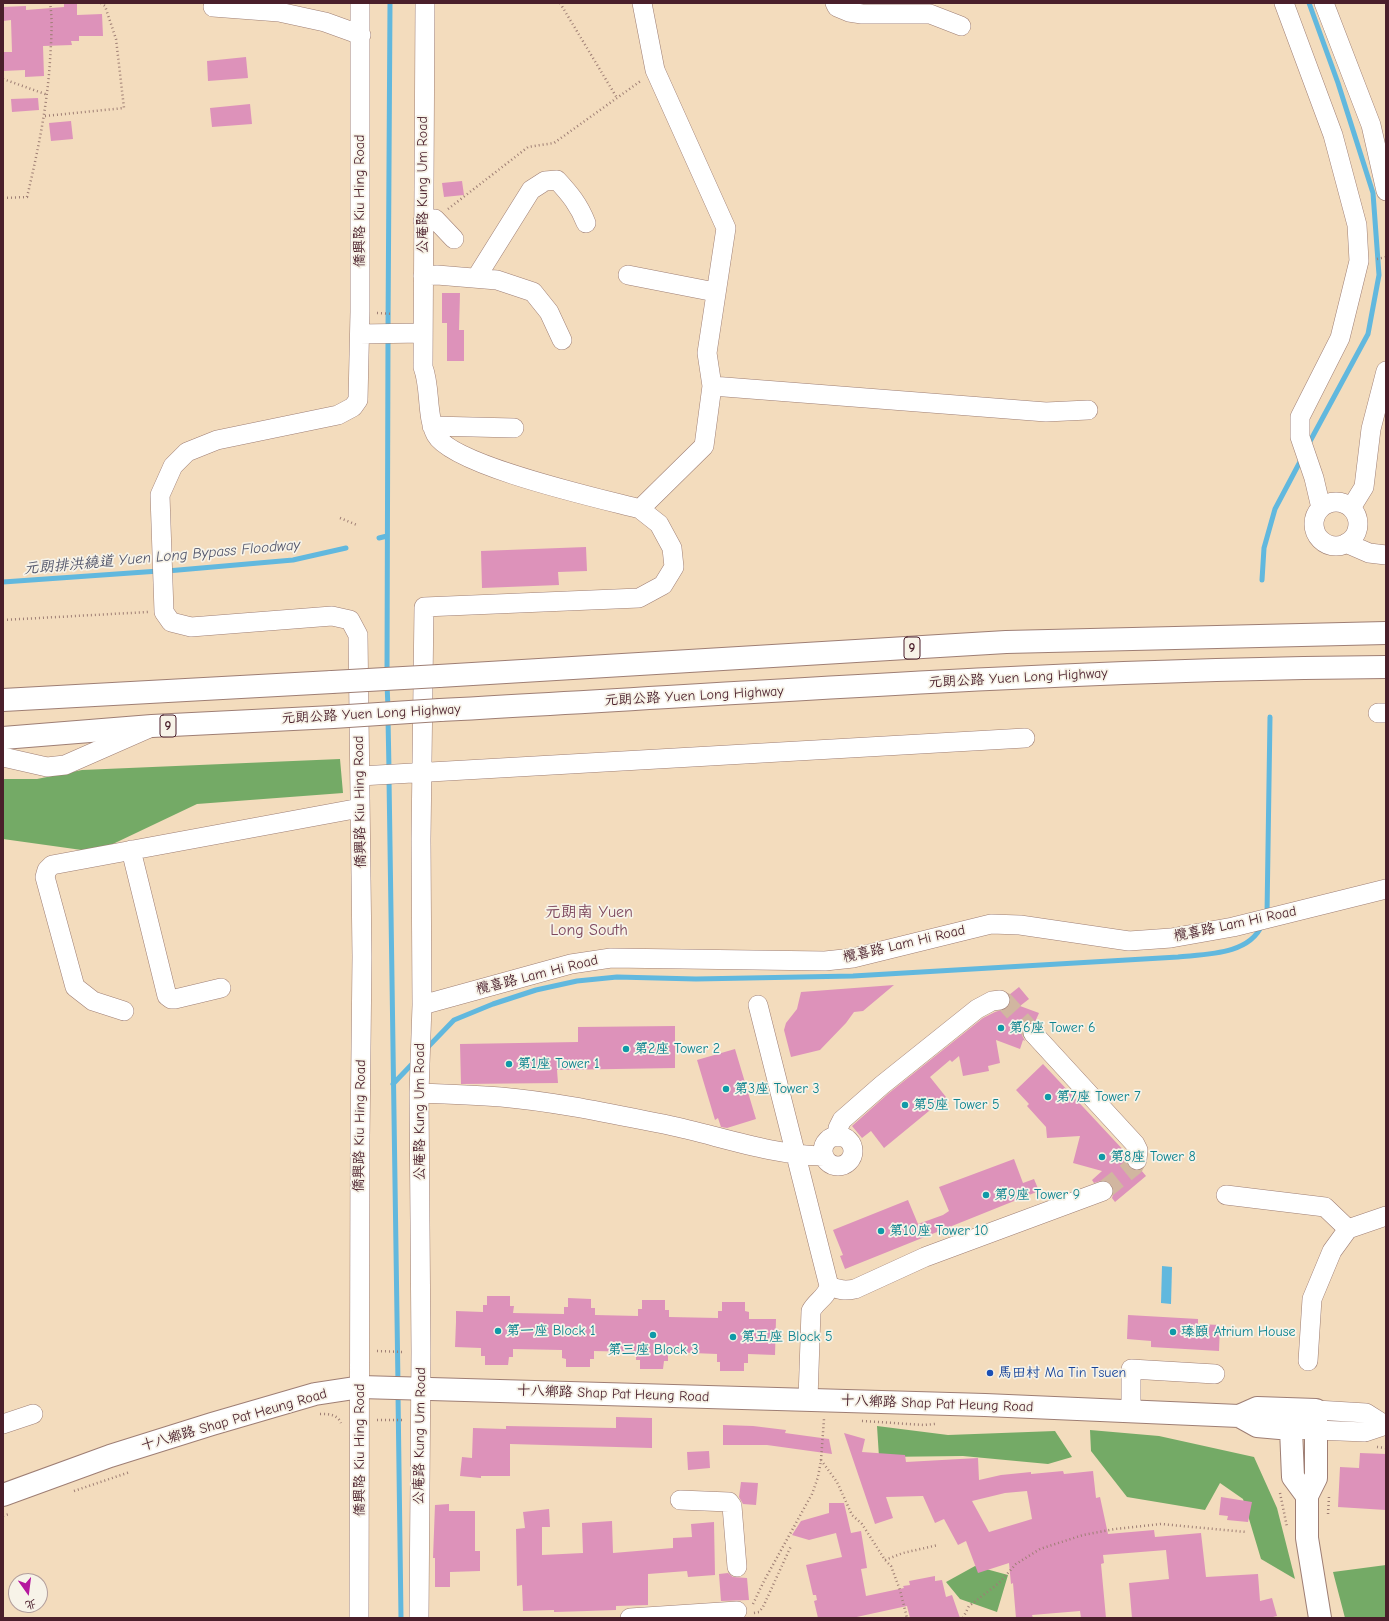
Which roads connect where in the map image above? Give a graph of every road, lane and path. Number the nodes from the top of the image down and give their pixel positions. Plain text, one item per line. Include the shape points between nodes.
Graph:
1 (50, 3) edge
2 (101, 3) edge
3 (360, 3) edge
4 (424, 3) edge
5 (560, 3) edge
6 (642, 3) edge
7 (835, 3) edge
8 (1284, 3) edge
9 (1324, 3) edge
10 (213, 7) dead end
11 (961, 26) dead end
12 (360, 35) junction
13 (655, 70) junction
14 (3, 79) edge
15 (48, 94) junction
16 (617, 98) junction
17 (45, 116) junction
18 (1386, 191) edge
19 (3, 198) edge
20 (429, 220) junction
21 (586, 223) dead end
22 (454, 239) dead end
23 (628, 275) dead end
24 (423, 276) junction
25 (476, 278) junction
26 (715, 292) junction
27 (423, 333) junction
28 (360, 334) junction
29 (562, 340) dead end
30 (1386, 371) edge
31 (712, 386) junction
32 (1088, 410) dead end
33 (432, 426) junction
34 (514, 428) dead end
35 (1322, 508) junction
36 (1351, 508) junction
37 (640, 509) junction
38 (340, 518) dead end
39 (357, 525) dead end
40 (1346, 543) junction
41 (1386, 555) edge
42 (1386, 633) edge
43 (1386, 667) edge
44 (3, 700) edge
45 (152, 726) junction
46 (3, 738) edge
47 (1025, 738) dead end
48 (3, 757) edge
49 (422, 773) junction
50 (360, 776) junction
51 (360, 808) junction
52 (131, 850) junction
53 (1386, 889) edge
54 (221, 988) dead end
55 (1000, 1000) dead end
56 (758, 1005) dead end
57 (124, 1011) dead end
58 (422, 1015) junction
59 (1033, 1034) tunnel mouth
60 (419, 1086) junction
61 (838, 1137) junction
62 (797, 1155) junction
63 (824, 1156) junction
64 (1137, 1160) dead end
65 (1103, 1191) tunnel mouth
66 (1226, 1195) dead end
67 (1386, 1216) edge
68 (1348, 1229) junction
69 (829, 1286) junction
70 (374, 1350) dead end
71 (408, 1352) dead end
72 (1308, 1361) dead end
73 (1215, 1374) dead end
74 (364, 1387) junction
75 (413, 1388) junction
76 (808, 1400) junction
77 (1131, 1411) junction
78 (33, 1414) dead end
79 (825, 1415) dead end
80 (313, 1416) dead end
81 (1291, 1419) junction
82 (406, 1420) dead end
83 (1316, 1420) junction
84 (366, 1421) junction
85 (3, 1424) edge
86 (1385, 1425) edge
87 (1372, 1447) dead end
88 (1386, 1448) edge
89 (821, 1460) junction
90 (133, 1470) dead end
91 (67, 1494) dead end
92 (1307, 1496) junction
93 (680, 1500) dead end
94 (9, 1504) edge
95 (3, 1516) edge
96 (1246, 1532) dead end
97 (938, 1545) dead end
98 (791, 1546) dead end
99 (885, 1560) junction
100 (737, 1567) dead end
101 (737, 1612) dead end
102 (359, 1618) edge
103 (419, 1618) edge
104 (630, 1618) edge
105 (907, 1618) edge
106 (964, 1618) edge
107 (1320, 1618) edge

1 - 15 path via 52,30
2 - 17 path via 105,6 116,39 124,108
3 - 12 street, 僑興路 Kiu Hing Road
4 - 20 street, 公庵路 Kung Um Road
5 - 16 path
6 - 13 street
7 - 11 street via 837,7 856,13 930,14
8 - 35 street via 1333,135 1357,225 1359,261 1340,338 1300,417 1300,437
9 - 18 street via 1371,126
10 - 12 street via 279,12 325,22
12 - 28 street, 僑興路 Kiu Hing Road
13 - 16 path
13 - 26 street via 726,228
14 - 15 path
15 - 17 path
16 - 20 path via 554,143 528,147
17 - 19 path via 27,196
20 - 22 street
20 - 24 street, 公庵路 Kung Um Road
21 - 25 street via 579,205 569,192 557,180 544,181 531,190
23 - 26 street
24 - 25 street
24 - 27 street, 公庵路 Kung Um Road
25 - 29 street via 496,280 533,292 549,312
26 - 31 street via 707,353
27 - 28 street
27 - 33 street, 公庵路 Kung Um Road via 423,366 428,379
28 - 50 street, 僑興路 Kiu Hing Road via 358,400 353,407 338,414 217,440 187,452 173,466 160,495 164,612 171,622 192,627 332,616 350,620 358,635
30 - 36 street via 1371,429 1364,488
31 - 32 street via 1046,412
31 - 37 street via 704,446
33 - 34 street
33 - 37 street via 447,446 499,471
35 - 36 street via 1333,502
35 - 40 street via 1315,520 1316,533 1320,539 1332,545
36 - 40 street via 1355,513 1358,527
37 - 49 street, 公庵路 Kung Um Road via 659,524 672,548 674,567 663,585 639,598 424,607
38 - 39 path
40 - 41 street via 1368,553
42 - 44 main road, 9, bridge via 1006,642
43 - 45 main road, 元朗公路 Yuen Long Highway / 9, bridge via 1067,675
45 - 46 main road, 元朗公路 Yuen Long Highway / 9
45 - 48 street via 64,765 47,767
47 - 49 street
49 - 50 street
49 - 58 street, 公庵路 Kung Um Road
50 - 51 street, 僑興路 Kiu Hing Road
51 - 52 street
51 - 74 street, 僑興路 Kiu Hing Road via 362,957 359,1350
52 - 54 street via 167,996 175,999
52 - 57 street via 52,865 46,877 75,987 93,1001
53 - 58 street, 欖喜路 Lam Hi Road via 1233,927 1171,938 1129,941 1020,925 991,924 853,958 825,961 610,958 570,964
55 - 61 street via 977,1009 872,1093 842,1120 838,1128
56 - 62 street
58 - 60 street, 公庵路 Kung Um Road
59 - 64 street via 1135,1144 1138,1150
60 - 62 street via 593,1109
60 - 75 street, 公庵路 Kung Um Road
61 - 63 street via 826,1143
61 - 63 street via 848,1140 853,1148 852,1158 849,1162 835,1166
62 - 63 street
62 - 69 street
65 - 69 street via 924,1257 855,1288 846,1291
66 - 68 street via 1325,1207
67 - 68 street
68 - 72 street via 1332,1251 1312,1299
69 - 76 street via 828,1292 811,1311
70 - 71 path
73 - 77 street via 1131,1368
74 - 75 main road, 十八鄉路 Shap Pat Heung Road
74 - 84 street, 僑興路 Kiu Hing Road
74 - 94 main road, 十八鄉路 Shap Pat Heung Road via 315,1394 110,1456
75 - 76 main road, 十八鄉路 Shap Pat Heung Road
75 - 103 street, 公庵路 Kung Um Road
76 - 77 main road, 十八鄉路 Shap Pat Heung Road
77 - 81 main road, 十八鄉路 Shap Pat Heung Road via 1240,1416 1257,1426
78 - 85 street
79 - 89 path
80 - 84 path, 十八鄉路 Shap Pat Heung Road via 331,1414 339,1418 342,1424
81 - 83 main road, 十八鄉路 Shap Pat Heung Road
81 - 92 main road via 1293,1477
82 - 84 path, 十八鄉路 Shap Pat Heung Road
83 - 86 street, 十八鄉路 Shap Pat Heung Road via 1366,1432
83 - 92 main road via 1316,1478
84 - 102 street, 僑興路 Kiu Hing Road
87 - 88 path
89 - 98 path via 812,1494 764,1581 749,1614 759,1612 763,1607
89 - 99 path via 837,1482 852,1515 862,1524
90 - 91 path, 十八鄉路 Shap Pat Heung Road
92 - 107 main road via 1307,1538
93 - 100 street via 729,1502 732,1506
94 - 95 path
96 - 106 path via 1161,1524 1083,1535 1040,1549 1016,1564 999,1583 969,1606
97 - 99 path
99 - 105 path via 891,1566
101 - 104 street

